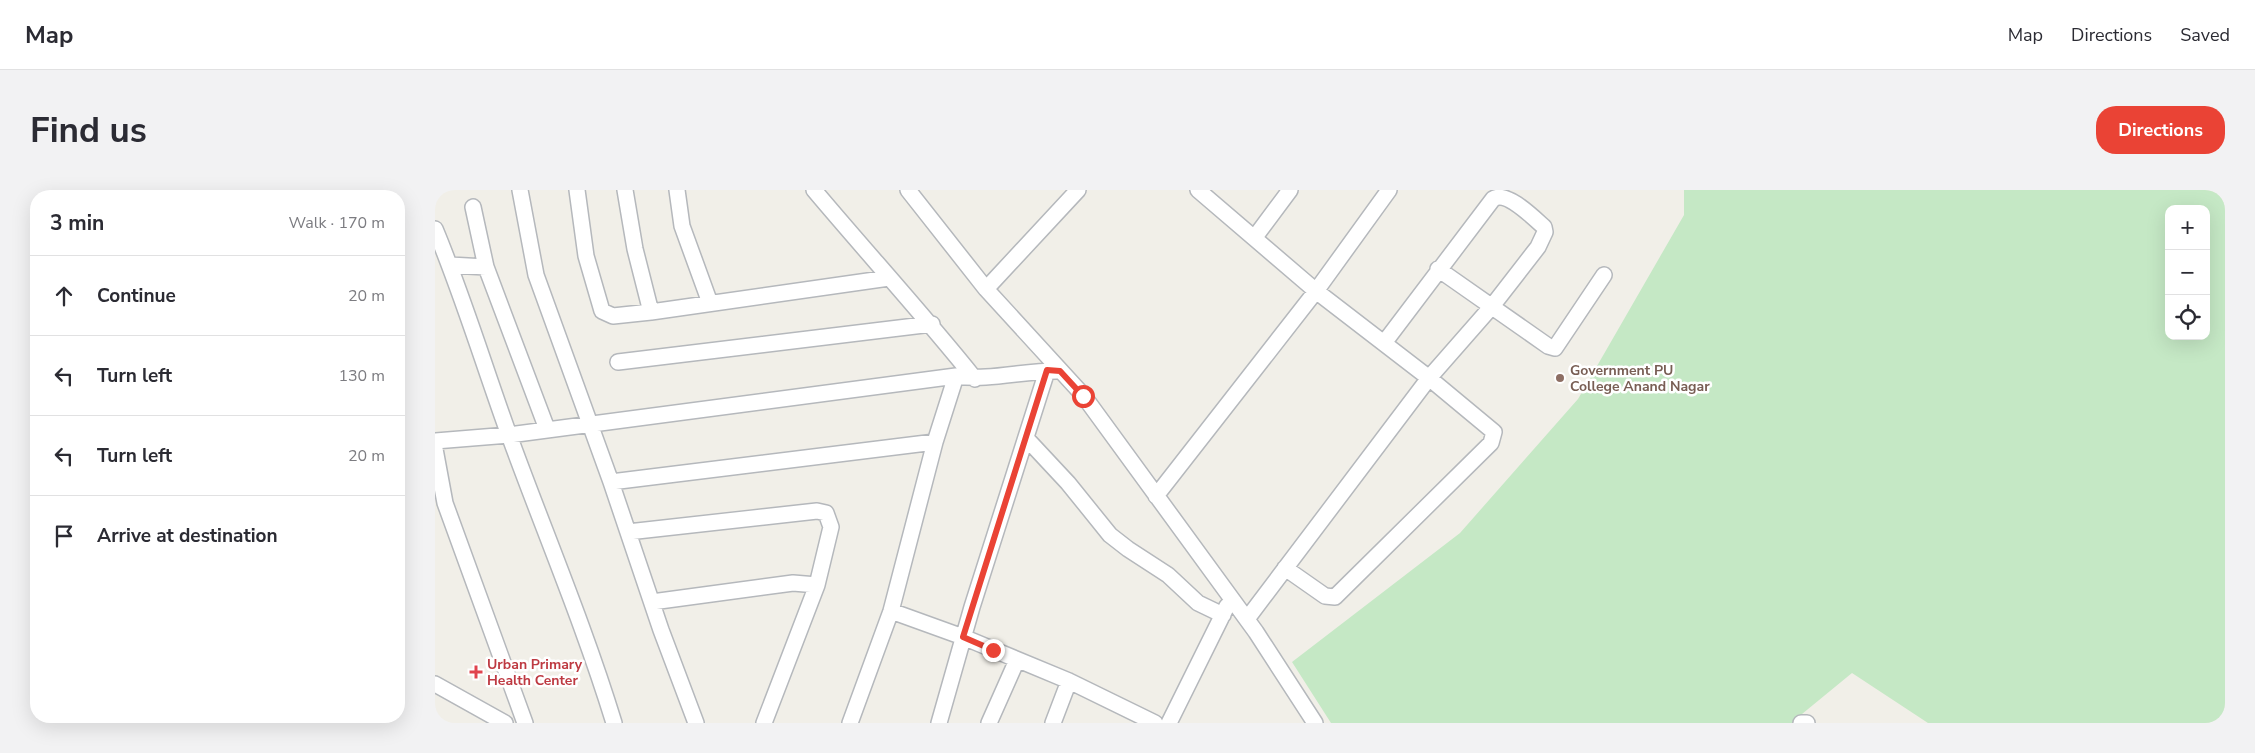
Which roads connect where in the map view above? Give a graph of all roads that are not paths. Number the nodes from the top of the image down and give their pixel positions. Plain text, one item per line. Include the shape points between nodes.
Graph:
1 (520, 190) edge
2 (577, 190) edge
3 (625, 190) edge
4 (677, 190) edge
5 (814, 190) edge
6 (908, 190) edge
7 (1078, 190) edge
8 (1199, 190) edge
9 (1290, 190) edge
10 (1389, 190) edge
11 (1500, 193) edge
12 (473, 207) dead end
13 (435, 229) edge
14 (1255, 237) junction
15 (450, 265) junction
16 (486, 267) junction
17 (1438, 269) junction
18 (1604, 275) dead end
19 (889, 278) junction
20 (986, 289) junction
21 (1316, 291) junction
22 (710, 303) junction
23 (1493, 305) junction
24 (651, 312) junction
25 (932, 324) junction
26 (1384, 343) junction
27 (618, 362) dead end
28 (1054, 371) junction
29 (956, 376) junction
30 (1429, 378) junction
31 (975, 379) junction
32 (590, 424) junction
33 (547, 429) junction
34 (509, 435) junction
35 (1026, 438) junction
36 (435, 440) edge
37 (935, 442) junction
38 (435, 449) edge
39 (611, 482) junction
40 (1156, 496) junction
41 (440, 504) edge
42 (628, 532) junction
43 (1285, 568) junction
44 (817, 585) junction
45 (1231, 598) junction
46 (652, 602) junction
47 (891, 611) junction
48 (1223, 615) junction
49 (1247, 619) junction
50 (963, 637) junction
51 (1017, 660) junction
52 (1069, 681) junction
53 (435, 684) edge
54 (505, 723) edge
55 (525, 723) edge
56 (614, 723) edge
57 (696, 723) edge
58 (764, 723) edge
59 (850, 723) edge
60 (939, 723) edge
61 (989, 723) edge
62 (1053, 723) edge
63 (1155, 723) edge
64 (1169, 723) edge
65 (1315, 723) edge
66 (1801, 723) edge
67 (1807, 723) edge

1 - 32 street via 536,275
2 - 24 street via 586,256 602,311 613,316
3 - 24 street via 635,249
4 - 22 street via 682,226
5 - 19 street
6 - 20 street
7 - 20 street
8 - 14 street
9 - 14 street
10 - 21 street
11 - 17 street
11 - 23 street via 1536,220 1545,232 1538,247
12 - 16 street
13 - 15 street
14 - 21 street
15 - 16 street
15 - 34 street
16 - 33 street
17 - 23 street
17 - 26 street
18 - 23 street via 1555,348
19 - 22 street
19 - 25 street
20 - 28 street
21 - 26 street
21 - 40 street
22 - 24 street
23 - 30 street
25 - 27 street
25 - 31 street
26 - 30 street
28 - 31 street
28 - 35 street
28 - 40 street via 1083,396
29 - 31 street
29 - 32 street
29 - 37 street
30 - 43 street
30 - 43 street via 1492,429 1491,443 1335,597 1325,596
32 - 33 street
32 - 39 street
33 - 34 street
34 - 36 street
34 - 56 street
35 - 48 street via 1110,535 1168,575 1198,603
35 - 50 street
37 - 39 street
37 - 47 street
38 - 41 street
39 - 42 street
40 - 45 street
41 - 55 street
42 - 44 street via 822,511 831,527
42 - 46 street
43 - 49 street
44 - 46 street via 793,583
44 - 58 street
45 - 48 street
45 - 49 street
46 - 57 street
47 - 50 street
47 - 59 street
48 - 64 street
49 - 65 street
50 - 51 street
50 - 60 street
51 - 52 street
51 - 61 street
52 - 62 street
52 - 63 street
53 - 54 street
66 - 67 street

